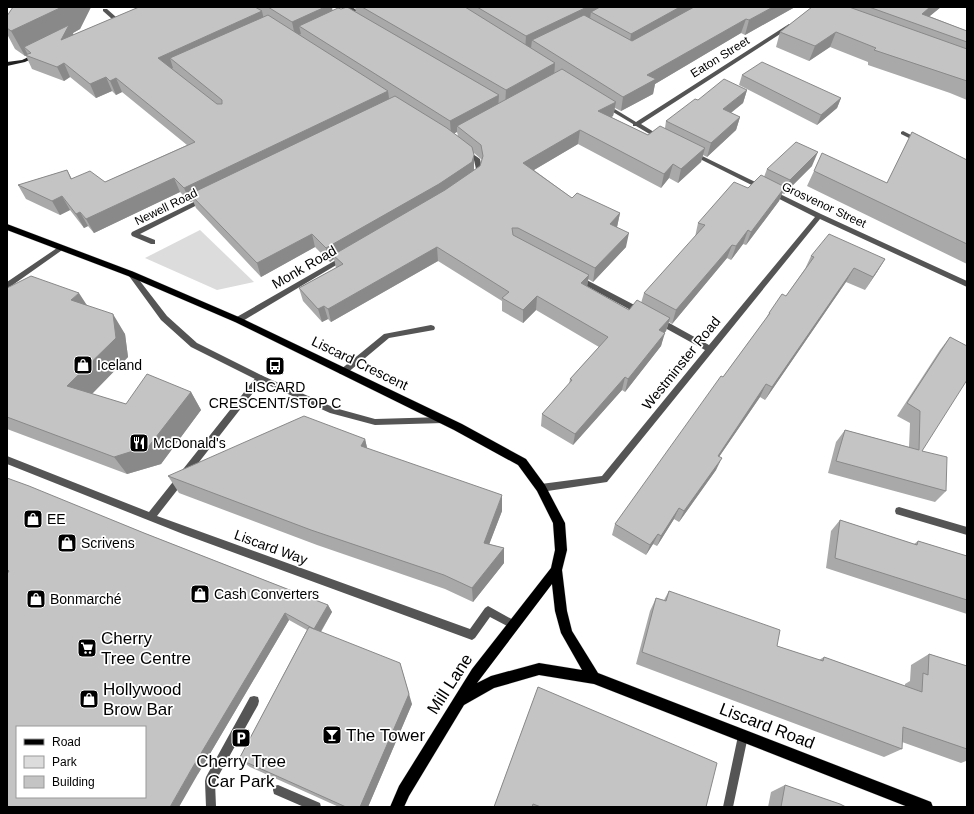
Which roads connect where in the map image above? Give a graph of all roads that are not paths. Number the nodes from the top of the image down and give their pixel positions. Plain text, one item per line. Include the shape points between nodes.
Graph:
1 (349, 7) edge
2 (105, 10) dead end
3 (346, 15) edge
4 (117, 17) joint
5 (107, 21) edge
6 (797, 22) edge
7 (43, 52) edge
8 (7, 64) edge
9 (602, 104) edge
10 (635, 125) junction
11 (903, 133) dead end
12 (670, 142) edge
13 (924, 144) edge
14 (458, 145) edge
15 (684, 150) edge
16 (471, 182) edge
17 (212, 196) edge
18 (818, 216) junction
19 (7, 227) edge
20 (153, 242) dead end
21 (62, 248) junction
22 (353, 253) edge
23 (131, 274) junction
24 (571, 274) edge
25 (967, 284) edge
26 (7, 286) edge
27 (238, 320) junction
28 (430, 328) dead end
29 (709, 348) junction
30 (343, 372) junction
31 (260, 378) junction
32 (443, 420) junction
33 (7, 460) edge
34 (541, 488) junction
35 (899, 511) dead end
36 (151, 517) junction
37 (967, 531) edge
38 (556, 570) junction
39 (514, 625) junction
40 (594, 678) junction
41 (254, 701) dead end
42 (459, 701) junction
43 (743, 736) junction
44 (278, 790) edge
45 (211, 807) edge
46 (316, 807) edge
47 (397, 807) edge
48 (728, 807) edge
49 (926, 807) edge

1 - 3 street via 357,10
2 - 4 street
4 - 5 main road
6 - 10 street, Eaton Street
7 - 8 main road via 23,61
9 - 10 street
10 - 12 street
11 - 13 street
14 - 16 street via 477,159 477,178
15 - 18 street, Grosvenor Street
17 - 20 street, Newell Road via 134,234
18 - 25 street, Grosvenor Street
18 - 29 street, Westminster Road
19 - 21 main road, Liscard Crescent
21 - 23 main road, Liscard Crescent
21 - 26 street
22 - 27 street, Monk Road
23 - 27 main road, Liscard Crescent
23 - 31 street via 164,318 194,345
24 - 29 street
27 - 30 main road, Liscard Crescent
28 - 30 street via 387,336
29 - 34 street, Westminster Road via 604,479
30 - 32 main road, Liscard Crescent
31 - 32 street via 333,410 376,422
31 - 36 street
32 - 34 main road, Liscard Crescent via 522,462
33 - 36 street, Liscard Way
34 - 38 main road, Liscard Crescent via 559,523 561,550
35 - 37 street
36 - 39 street, Liscard Way via 472,635 488,611
38 - 39 main road, Liscard Crescent
38 - 40 main road via 561,611 567,633
39 - 42 main road, Mill Lane via 476,673
40 - 42 main road, Liscard Road via 538,669 491,682
40 - 43 main road, Liscard Road
41 - 45 street via 210,781
42 - 47 main road, Mill Lane via 404,791
43 - 48 street
43 - 49 main road, Liscard Road
44 - 46 street

